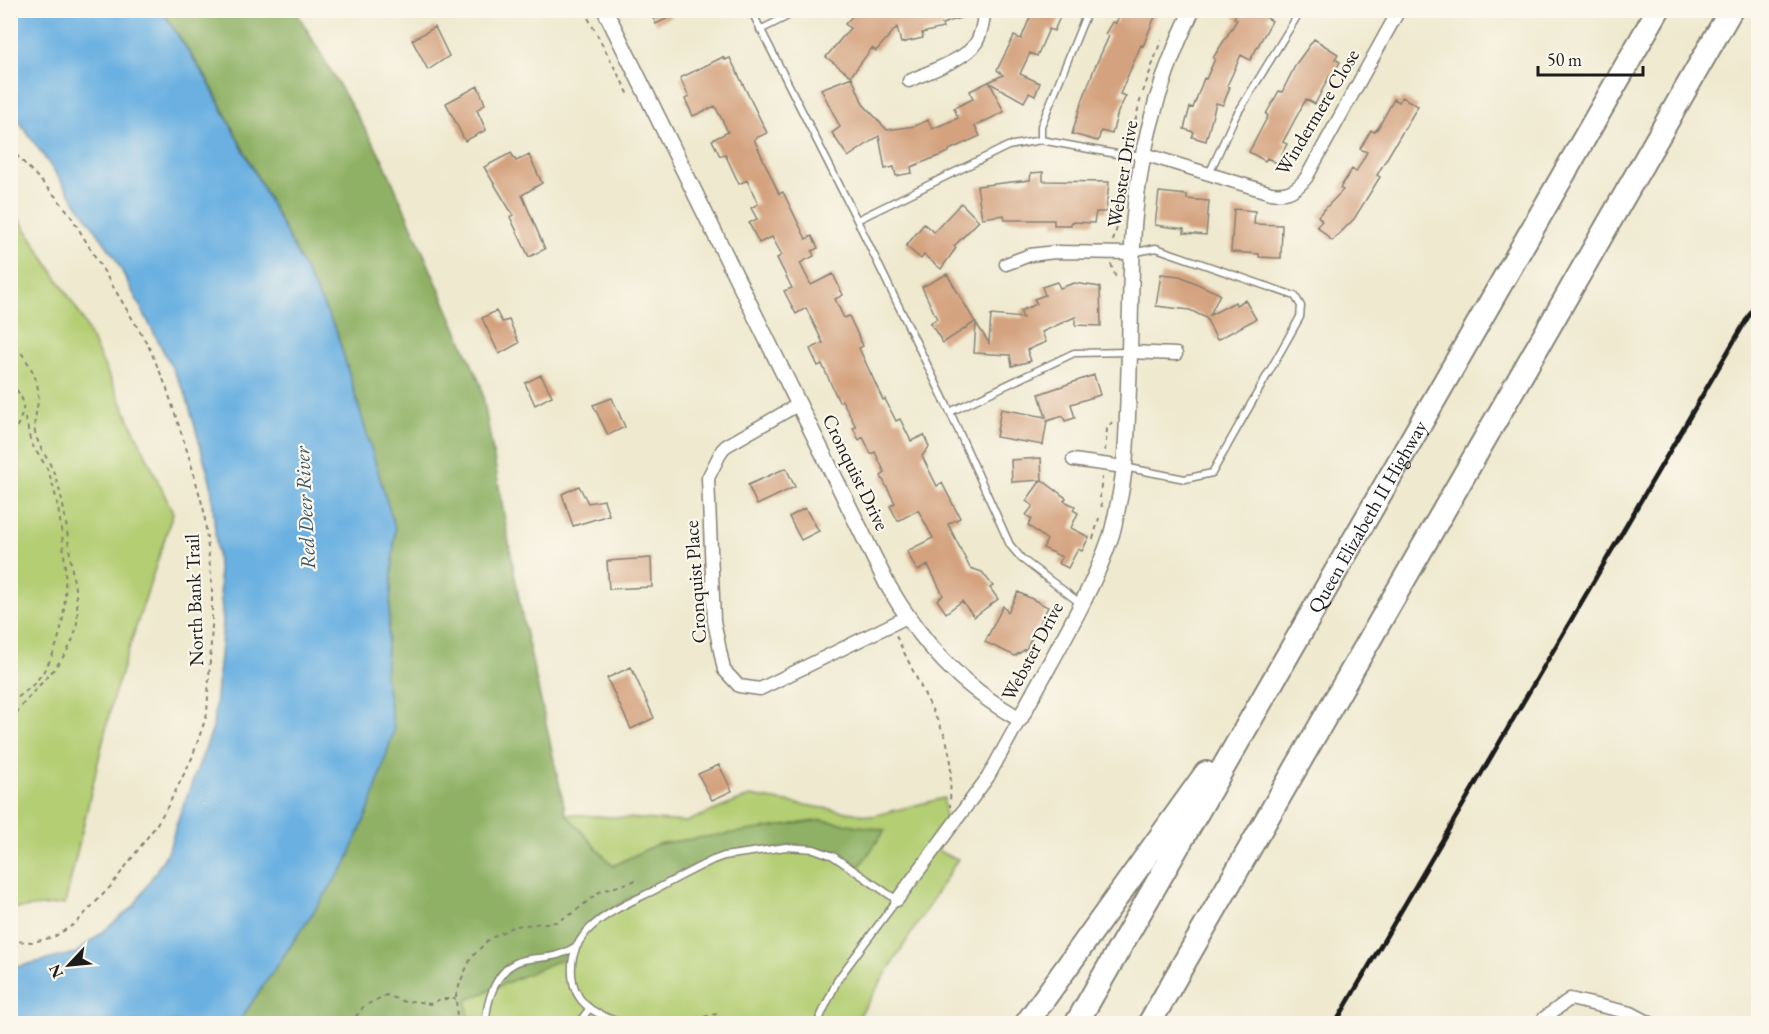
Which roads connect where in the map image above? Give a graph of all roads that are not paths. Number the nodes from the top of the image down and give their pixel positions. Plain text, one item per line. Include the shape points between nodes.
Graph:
1 (605, 10) edge
2 (751, 10) edge
3 (801, 10) edge
4 (985, 10) edge
5 (1088, 10) edge
6 (1192, 10) edge
7 (1301, 10) edge
8 (1399, 10) edge
9 (1658, 10) edge
10 (1731, 10) edge
11 (760, 30) junction
12 (909, 81) dead end
13 (1041, 140) junction
14 (1143, 154) junction
15 (1209, 174) junction
16 (857, 220) junction
17 (1132, 253) junction
18 (1006, 264) dead end
19 (1130, 352) junction
20 (1176, 354) dead end
21 (799, 404) junction
22 (950, 412) junction
23 (1073, 460) dead end
24 (1124, 466) junction
25 (1081, 604) junction
26 (907, 617) junction
27 (1280, 670) junction
28 (1020, 719) junction
29 (897, 900) junction
30 (578, 945) junction
31 (590, 1009) junction
32 (486, 1023) edge
33 (578, 1023) edge
34 (624, 1023) edge
35 (817, 1023) edge
36 (1026, 1023) edge
37 (1076, 1023) edge
38 (1149, 1023) edge
39 (1541, 1023) edge
40 (1652, 1023) edge

1 - 21 street, Cronquist Drive
2 - 11 lane
3 - 11 lane
4 - 12 street via 974,46
5 - 13 lane via 1041,126
6 - 14 street, Webster Drive via 1167,70
7 - 15 lane via 1234,119
8 - 15 street, Windermere Close via 1306,178 1294,190 1271,193
9 - 27 highway, Queen Elizabeth II Highway
10 - 38 highway
11 - 16 lane
13 - 14 lane via 1126,156
13 - 16 lane via 1008,146
14 - 15 street, Windermere Close
14 - 17 street, Webster Drive
16 - 22 lane
17 - 18 street via 1055,252 1030,255
17 - 19 street, Webster Drive
17 - 24 lane via 1156,248 1295,296 1301,306 1300,316 1212,473 1185,479
19 - 20 street
19 - 22 lane via 1074,353
19 - 24 street, Webster Drive
21 - 26 street, Cronquist Drive
21 - 26 street, Cronquist Place via 726,446 708,474 714,621 724,670 740,686 760,689
22 - 25 lane via 1010,545 1022,559
23 - 24 street
24 - 25 street, Webster Drive via 1112,534
25 - 28 street, Webster Drive
26 - 28 street, Cronquist Drive via 960,678
27 - 36 highway
27 - 37 highway, Queen Elizabeth II Highway
28 - 29 street via 988,777
29 - 30 lane via 833,856 814,849 786,847 713,860 608,914 591,926
29 - 35 lane via 838,979
30 - 31 lane via 573,985
30 - 32 lane via 558,955 526,959 510,967 492,991
31 - 33 lane
31 - 34 lane
39 - 40 street via 1570,999 1631,1013

